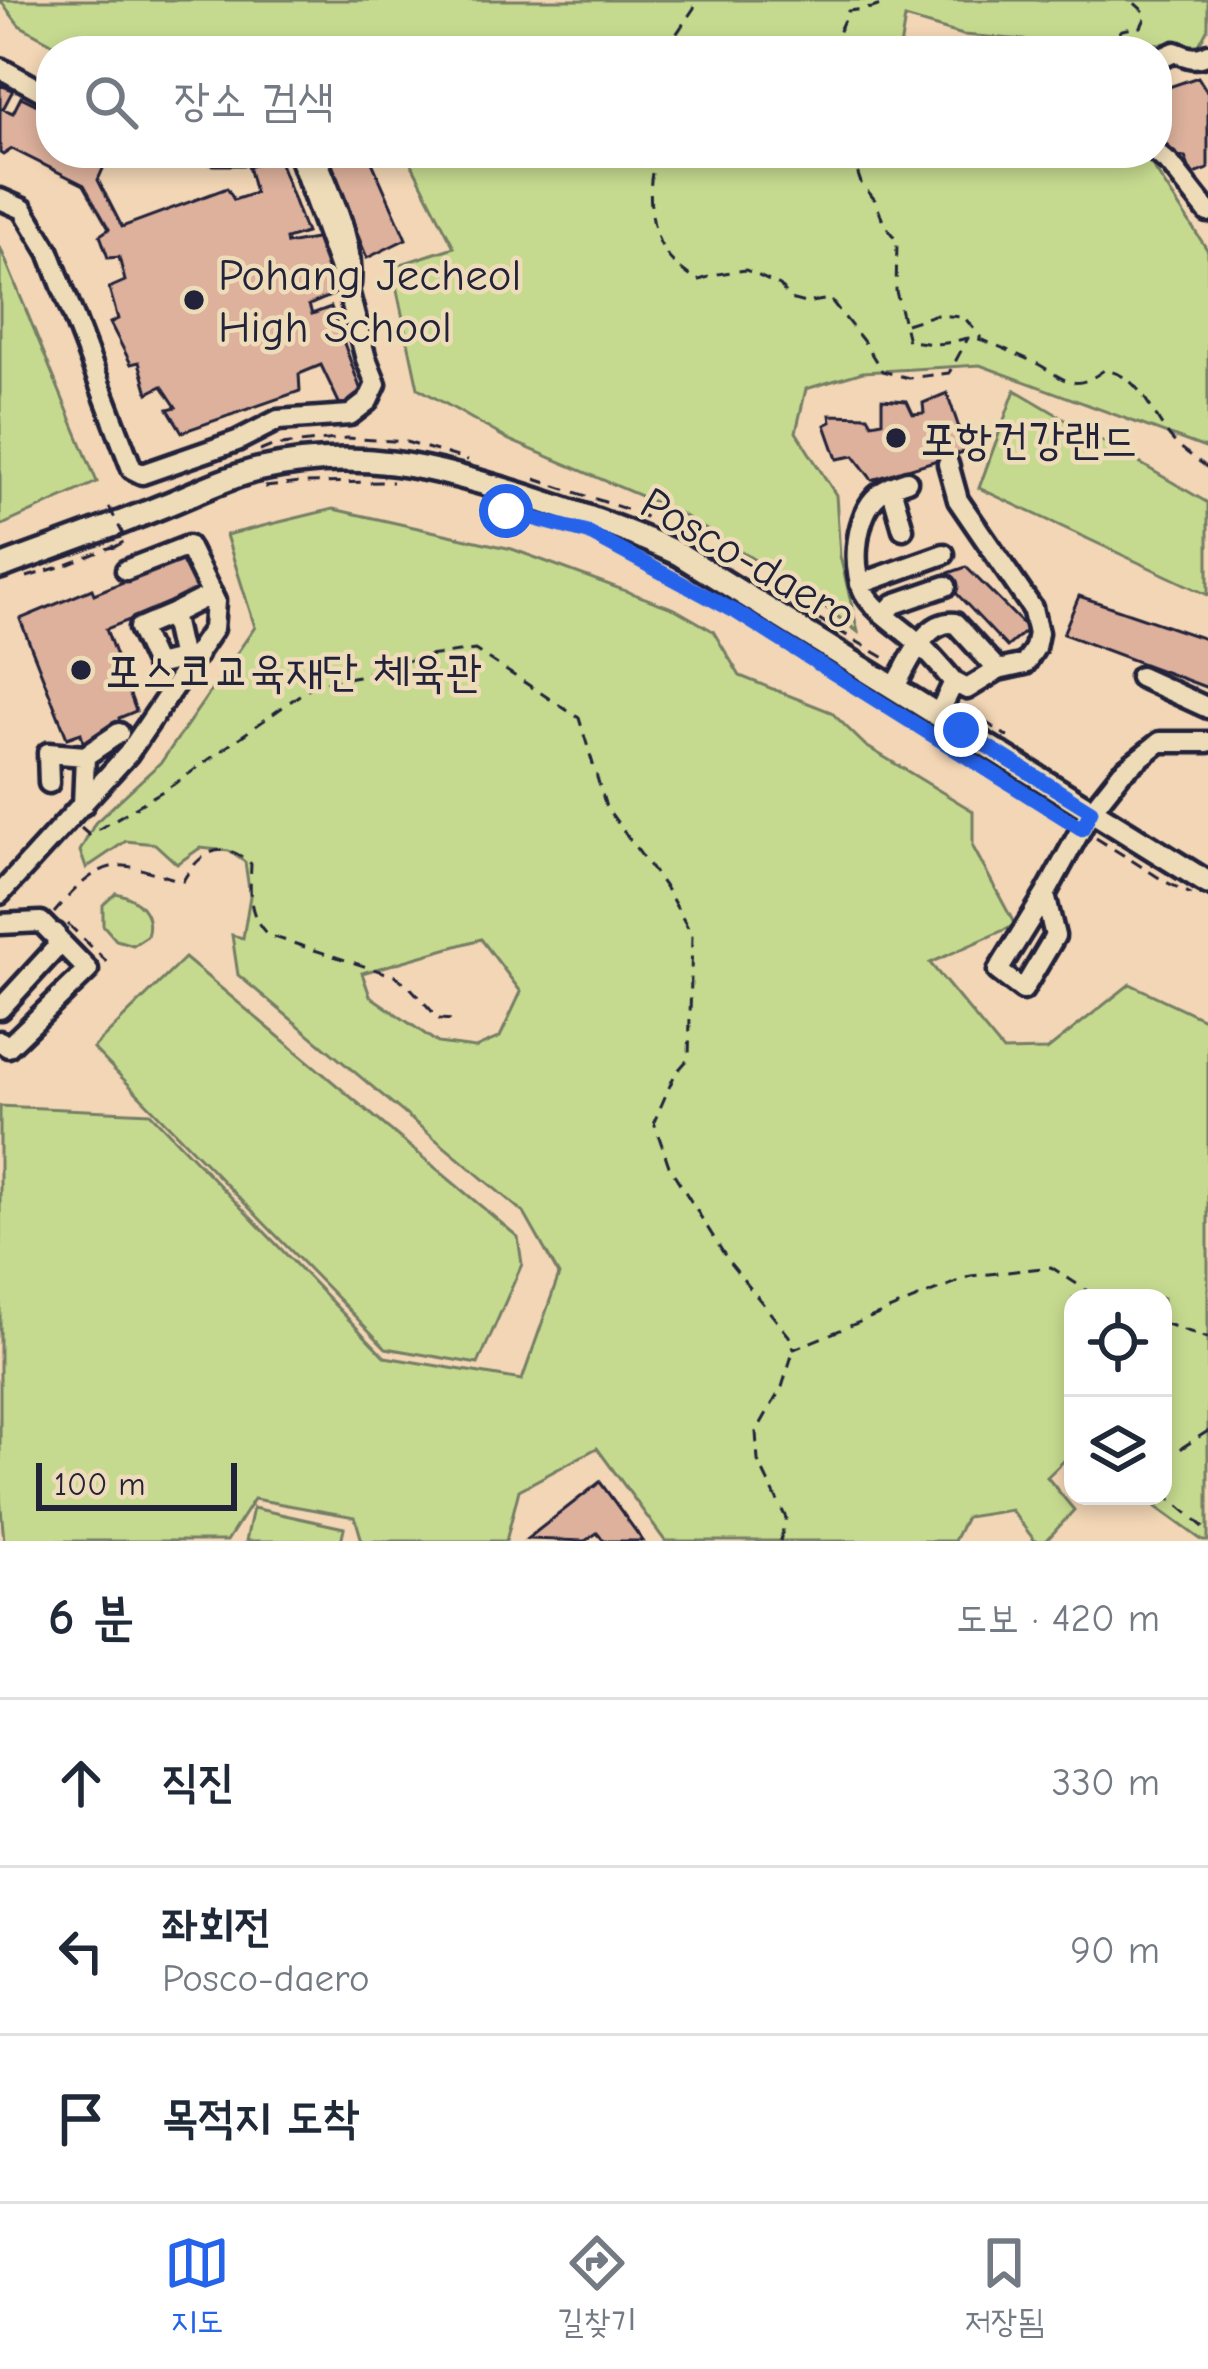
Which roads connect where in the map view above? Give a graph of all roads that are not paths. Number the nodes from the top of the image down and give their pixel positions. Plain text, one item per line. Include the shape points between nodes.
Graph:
1 (1172, 53) edge
2 (1208, 54) edge
3 (0, 68) edge
4 (36, 88) edge
5 (303, 168) edge
6 (320, 168) edge
7 (1171, 168) edge
8 (0, 199) edge
9 (1208, 212) edge
10 (349, 294) junction
11 (948, 464) dead end
12 (989, 506) dead end
13 (971, 520) junction
14 (903, 529) dead end
15 (944, 554) dead end
16 (126, 570) dead end
17 (6, 574) edge
18 (860, 584) junction
19 (946, 586) dead end
20 (212, 594) junction
21 (172, 614) junction
22 (885, 614) junction
23 (920, 644) junction
24 (190, 657) junction
25 (998, 670) junction
26 (1140, 677) dead end
27 (955, 682) junction
28 (894, 688) junction
29 (1208, 708) edge
30 (938, 715) junction
31 (119, 733) dead end
32 (1208, 742) edge
33 (85, 756) junction
34 (49, 783) dead end
35 (82, 806) junction
36 (1086, 820) junction
37 (1208, 883) edge
38 (0, 894) edge
39 (1045, 895) dead end
40 (0, 924) edge
41 (51, 929) junction
42 (0, 1010) edge
43 (0, 1041) edge

1 - 2 street
3 - 4 street
5 - 10 street
6 - 10 street via 352,258
7 - 9 street
8 - 10 street via 23,209 50,252 133,470 142,475 278,420 350,416 368,401 376,384
11 - 13 street
12 - 13 street
13 - 25 street via 1032,608 1038,633 1025,664
14 - 18 street via 899,484 869,506 860,531
15 - 18 street
16 - 20 street via 188,546
17 - 28 main road, Posco-daero via 250,472 332,460 400,462 640,536
18 - 22 street
19 - 22 street
20 - 21 street
20 - 24 street via 213,629
21 - 24 street
21 - 24 street via 139,628 156,665
22 - 23 street
23 - 25 street via 944,622 955,623
23 - 27 street
23 - 28 street
24 - 35 street via 128,754
25 - 27 street via 967,689
26 - 29 street
27 - 30 street
28 - 30 main road, Posco-daero
30 - 36 main road, Posco-daero
31 - 33 street
32 - 36 street via 1160,742 1122,772
33 - 34 street via 48,753
33 - 35 street
35 - 38 street
36 - 37 main road, Posco-daero
36 - 39 street
40 - 41 street via 36,921
41 - 42 street via 57,947
41 - 43 street via 88,970 8,1048

